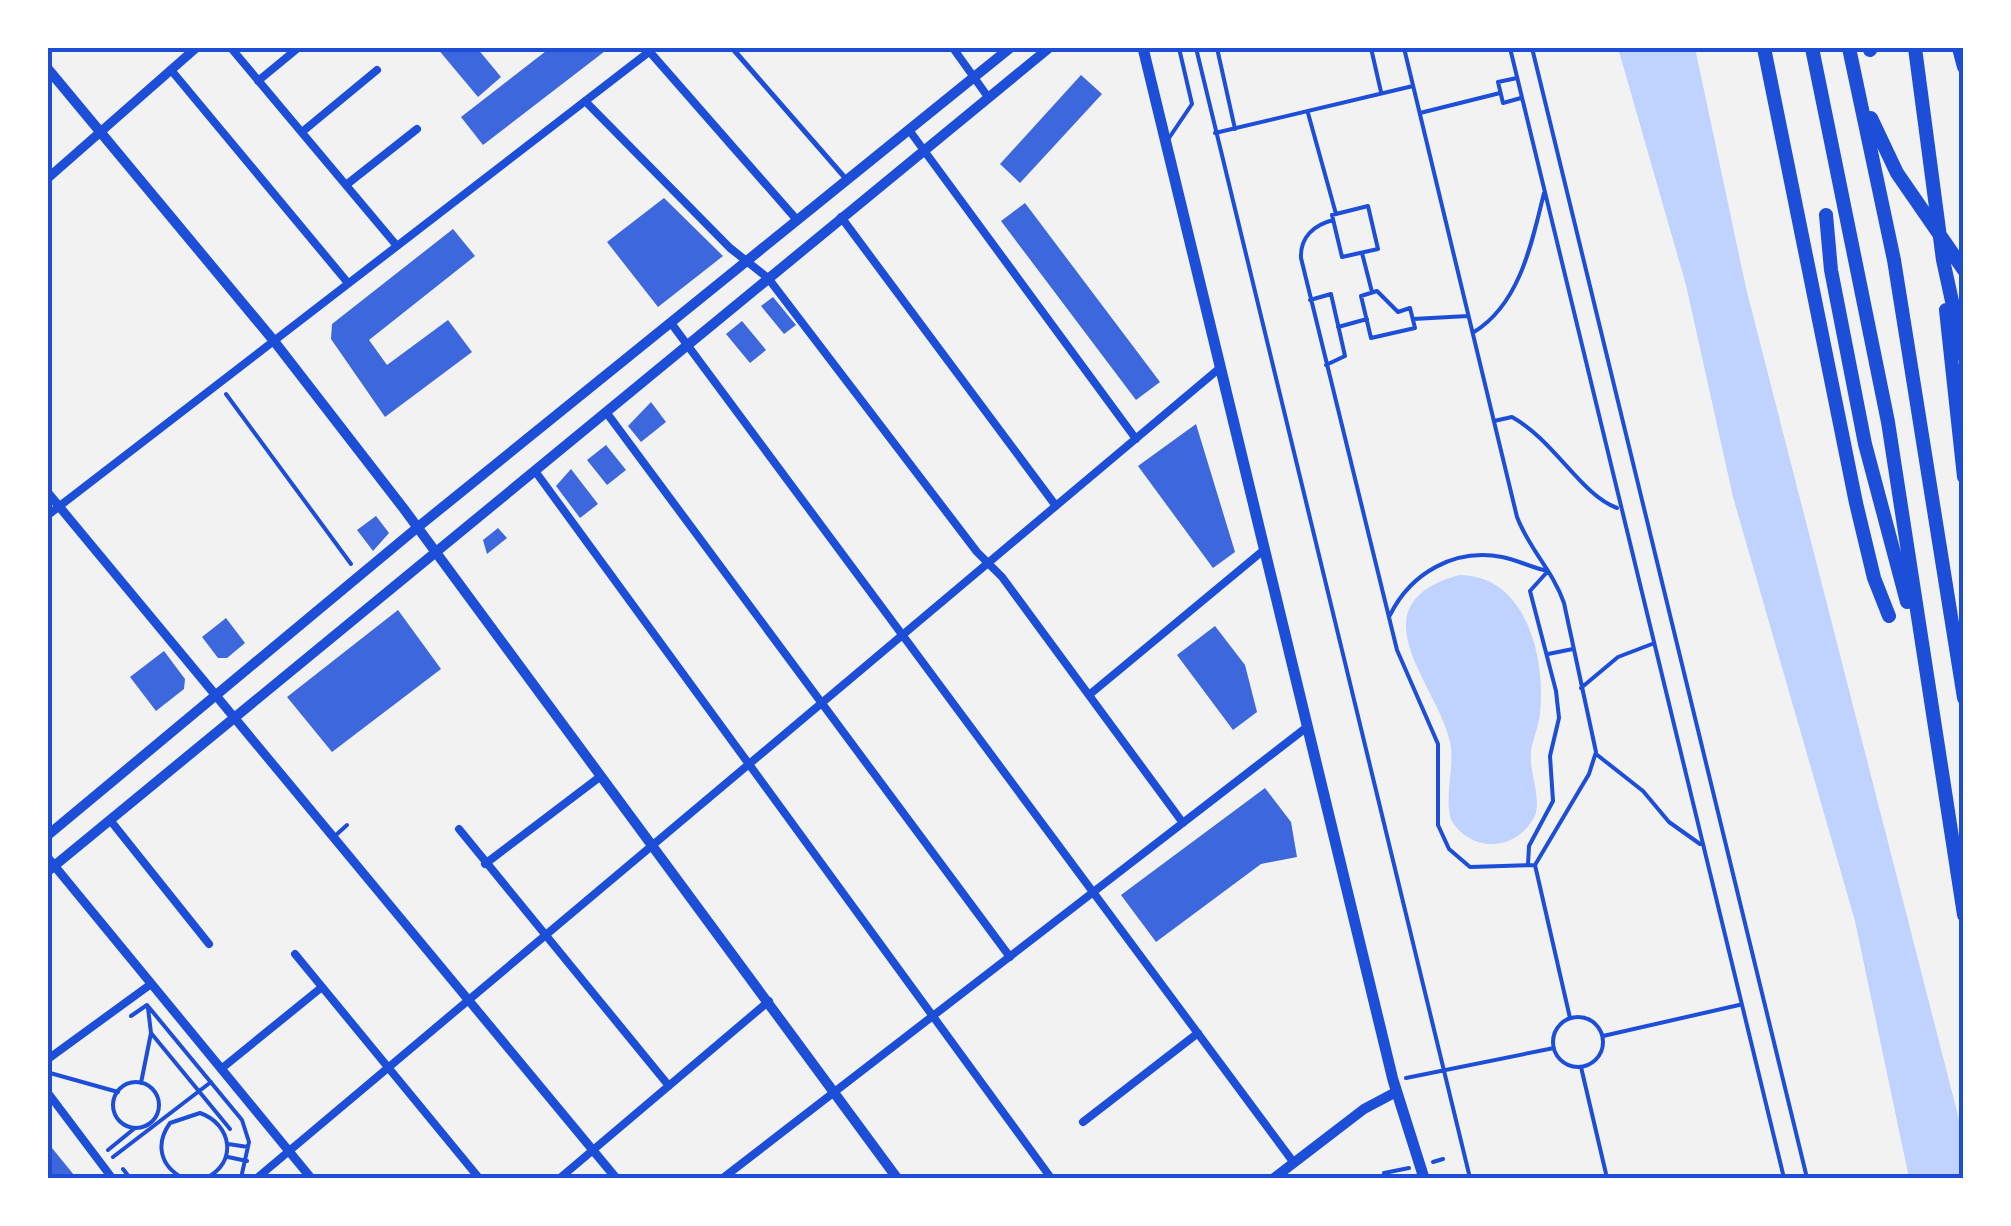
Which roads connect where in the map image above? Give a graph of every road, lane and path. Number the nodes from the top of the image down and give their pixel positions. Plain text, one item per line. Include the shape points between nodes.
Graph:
1 (196, 48) edge
2 (231, 48) edge
3 (298, 48) edge
4 (732, 48) edge
5 (953, 48) edge
6 (1010, 48) edge
7 (1049, 48) edge
8 (1143, 48) edge
9 (1179, 48) edge
10 (1196, 48) edge
11 (1216, 48) edge
12 (1371, 48) edge
13 (1404, 48) edge
14 (1510, 48) edge
15 (1532, 48) edge
16 (1764, 48) edge
17 (1812, 48) edge
18 (1849, 48) edge
19 (1915, 48) edge
20 (1959, 48) edge
21 (652, 50) edge
22 (1964, 67) edge
23 (48, 69) edge
24 (170, 70) junction
25 (377, 70) dead end
26 (974, 77) junction
27 (1517, 78) junction
28 (258, 80) junction
29 (1413, 86) junction
30 (1858, 87) junction
31 (1500, 93) junction
32 (1381, 94) junction
33 (988, 97) junction
34 (1522, 98) junction
35 (585, 101) junction
36 (1308, 111) junction
37 (1420, 112) junction
38 (417, 128) dead end
39 (1235, 128) junction
40 (909, 130) junction
41 (100, 132) junction
42 (302, 132) junction
43 (1216, 133) junction
44 (1166, 142) junction
45 (923, 150) junction
46 (48, 178) edge
47 (846, 180) junction
48 (346, 185) junction
49 (1545, 188) junction
50 (1826, 215) dead end
51 (1335, 217) junction
52 (841, 218) junction
53 (798, 220) junction
54 (397, 246) junction
55 (1362, 252) junction
56 (1943, 260) junction
57 (745, 263) junction
58 (1964, 270) edge
59 (768, 278) junction
60 (348, 283) junction
61 (1372, 292) junction
62 (1309, 300) junction
63 (1468, 316) junction
64 (1413, 318) junction
65 (1367, 319) junction
66 (670, 323) junction
67 (1338, 327) junction
68 (1472, 332) junction
69 (274, 340) junction
70 (688, 346) junction
71 (1964, 356) edge
72 (1326, 365) junction
73 (1221, 367) junction
74 (228, 396) dead end
75 (606, 412) junction
76 (1494, 421) junction
77 (1136, 439) junction
78 (535, 471) junction
79 (1964, 477) edge
80 (48, 493) edge
81 (59, 506) junction
82 (1056, 506) junction
83 (1618, 508) junction
84 (48, 515) edge
85 (418, 528) junction
86 (1265, 550) junction
87 (436, 551) junction
88 (352, 564) dead end
89 (988, 564) junction
90 (1548, 571) junction
91 (1390, 615) junction
92 (1889, 616) dead end
93 (903, 636) junction
94 (1653, 644) junction
95 (1920, 646) junction
96 (1573, 649) junction
97 (1546, 655) junction
98 (1581, 688) junction
99 (1089, 695) junction
100 (215, 697) junction
101 (1964, 698) edge
102 (821, 705) junction
103 (233, 719) junction
104 (1308, 727) junction
105 (1596, 754) junction
106 (750, 766) junction
107 (601, 776) junction
108 (110, 820) junction
109 (1184, 823) junction
110 (347, 825) dead end
111 (459, 829) dead end
112 (48, 835) edge
113 (332, 838) junction
114 (1700, 844) junction
115 (654, 847) junction
116 (485, 864) junction
117 (50, 865) edge
118 (1535, 865) junction
119 (1528, 866) junction
120 (1093, 892) junction
121 (1964, 914) edge
122 (546, 938) junction
123 (209, 944) dead end
124 (294, 954) dead end
125 (1010, 957) junction
126 (151, 984) junction
127 (322, 987) junction
128 (159, 994) junction
129 (469, 1002) junction
130 (769, 1002) junction
131 (1740, 1004) junction
132 (147, 1005) junction
133 (934, 1015) junction
134 (131, 1016) dead end
135 (1570, 1018) junction
136 (151, 1032) junction
137 (1198, 1033) junction
138 (1603, 1036) junction
139 (1554, 1048) junction
140 (48, 1059) edge
141 (66, 1062) dead end
142 (1581, 1067) junction
143 (389, 1068) junction
144 (221, 1070) junction
145 (1444, 1071) junction
146 (49, 1074) edge
147 (204, 1074) junction
148 (211, 1082) junction
149 (141, 1083) junction
150 (192, 1083) junction
151 (669, 1086) junction
152 (1394, 1086) junction
153 (199, 1091) junction
154 (118, 1092) junction
155 (836, 1092) junction
156 (48, 1093) edge
157 (242, 1120) junction
158 (1082, 1122) dead end
159 (135, 1128) junction
160 (228, 1131) junction
161 (228, 1144) junction
162 (249, 1147) junction
163 (108, 1150) dead end
164 (592, 1151) junction
165 (289, 1152) junction
166 (113, 1157) dead end
167 (227, 1157) junction
168 (248, 1161) junction
169 (1294, 1163) junction
170 (112, 1178) edge
171 (183, 1178) edge
172 (206, 1178) edge
173 (241, 1178) edge
174 (257, 1178) edge
175 (311, 1178) edge
176 (479, 1178) edge
177 (560, 1178) edge
178 (616, 1178) edge
179 (723, 1178) edge
180 (898, 1178) edge
181 (1050, 1178) edge
182 (1274, 1178) edge
183 (1424, 1178) edge
184 (1470, 1178) edge
185 (1607, 1178) edge
186 (1784, 1178) edge
187 (1807, 1178) edge

1 - 24 street
2 - 28 street
3 - 28 street
4 - 47 street
5 - 26 street
6 - 26 main road
7 - 33 main road
8 - 44 main road
9 - 44 lane via 1192,104
10 - 43 path
11 - 39 path
12 - 32 path
13 - 29 path
14 - 27 path
15 - 187 path
16 - 92 highway via 1856,503
17 - 95 highway via 1878,368
18 - 30 highway
19 - 56 highway
20 - 22 highway
21 - 35 street
21 - 53 street
23 - 41 main road
24 - 41 street
24 - 60 street
25 - 42 street
26 - 33 street
26 - 40 main road
27 - 31 path via 1498,82
27 - 34 path
28 - 42 street
29 - 32 path
29 - 37 path
30 - 58 highway via 1897,174
30 - 101 highway via 1894,260
31 - 34 path via 1503,103
31 - 37 path
32 - 36 path
33 - 45 main road
34 - 49 path
35 - 54 street
35 - 57 street
36 - 39 path
36 - 51 path
37 - 63 path
38 - 48 street
39 - 43 path
40 - 45 street
40 - 47 main road
41 - 46 street
41 - 69 main road
42 - 48 street
43 - 145 path
44 - 73 main road
45 - 52 main road
45 - 77 street
47 - 53 main road
48 - 54 street
49 - 68 path via 1512,292
49 - 83 path
50 - 95 highway via 1865,444
51 - 55 path via 1342,258
51 - 55 path via 1368,206 1378,249
51 - 62 path via 1302,245
52 - 59 main road
52 - 82 street
53 - 57 main road
54 - 60 street
55 - 61 path
56 - 71 highway
56 - 79 highway
57 - 59 street
57 - 66 main road
59 - 70 main road
59 - 89 street
60 - 69 street
61 - 64 path via 1398,312 1410,308
61 - 65 path via 1361,296
62 - 67 path via 1331,294
62 - 72 path
63 - 64 path
63 - 68 path
64 - 65 path via 1415,328 1371,338
65 - 67 path
66 - 70 street
66 - 85 main road
67 - 72 path via 1345,356
68 - 76 path
69 - 81 street
69 - 85 main road
70 - 75 main road
70 - 93 street
72 - 91 path
73 - 77 street
73 - 86 main road
74 - 88 path
75 - 78 main road
75 - 102 street
76 - 83 path via 1512,417 1530,428 1596,496
76 - 90 path via 1526,543
77 - 82 street
78 - 87 main road
78 - 106 street
80 - 81 street
81 - 84 street
81 - 100 street
82 - 89 street
83 - 94 path
85 - 87 main road
85 - 100 main road
86 - 99 street
86 - 104 main road
87 - 103 main road
87 - 107 main road
89 - 93 street
89 - 99 street
90 - 91 path via 1500,557 1454,559 1417,579
90 - 96 path via 1564,603
90 - 97 path via 1530,591
91 - 119 path via 1400,661 1438,744 1437,818 1445,842 1476,868
93 - 102 street
93 - 120 street
94 - 98 path via 1618,657
94 - 114 path
95 - 121 highway
96 - 97 path
96 - 98 path
97 - 119 path via 1559,712 1550,756 1553,801 1529,846
98 - 105 path
99 - 109 street
100 - 103 street
100 - 112 main road
102 - 106 street
102 - 125 street
103 - 108 main road
103 - 113 street
104 - 109 street
104 - 152 main road
105 - 114 path
105 - 118 path
106 - 115 street
106 - 133 street
107 - 115 main road
107 - 116 street
108 - 117 main road
108 - 123 street
109 - 120 street
110 - 113 lane
111 - 116 street
113 - 129 street
114 - 131 path
115 - 122 street
115 - 130 main road
116 - 122 street
117 - 126 street
118 - 119 path
118 - 135 path
120 - 125 street
120 - 137 street
122 - 129 street
122 - 151 street
124 - 127 street
125 - 133 street
126 - 128 street
126 - 140 street
127 - 143 street
127 - 144 street
128 - 132 path
128 - 144 street
129 - 143 street
129 - 164 street
130 - 151 street
130 - 155 main road
131 - 138 path
131 - 186 path
132 - 134 path
132 - 136 path
132 - 147 path
133 - 155 street
133 - 181 street
135 - 138 path via 1590,1020
135 - 139 path via 1558,1027
136 - 149 path
136 - 150 path
137 - 158 street
137 - 169 street
138 - 142 path via 1601,1053
139 - 142 path via 1561,1060
139 - 145 path
141 - 146 path
142 - 185 path
143 - 165 street
143 - 176 street
144 - 165 street
145 - 152 path
145 - 184 path
146 - 154 path
147 - 148 path
147 - 150 path
148 - 153 path
148 - 157 path
149 - 154 path
149 - 159 path via 159,1105 154,1119
150 - 153 path
151 - 164 street
152 - 169 main road
152 - 183 main road
153 - 160 path
153 - 166 path
154 - 159 path via 116,1116
155 - 179 street
155 - 180 main road
156 - 170 street
157 - 160 path
157 - 162 path
159 - 163 path
160 - 161 path
160 - 171 path via 200,1113 170,1123 161,1153
161 - 162 path
161 - 167 path
162 - 168 path
164 - 177 street
164 - 178 street
165 - 174 street
165 - 175 street
167 - 168 path
167 - 172 path
168 - 173 path
169 - 182 main road

